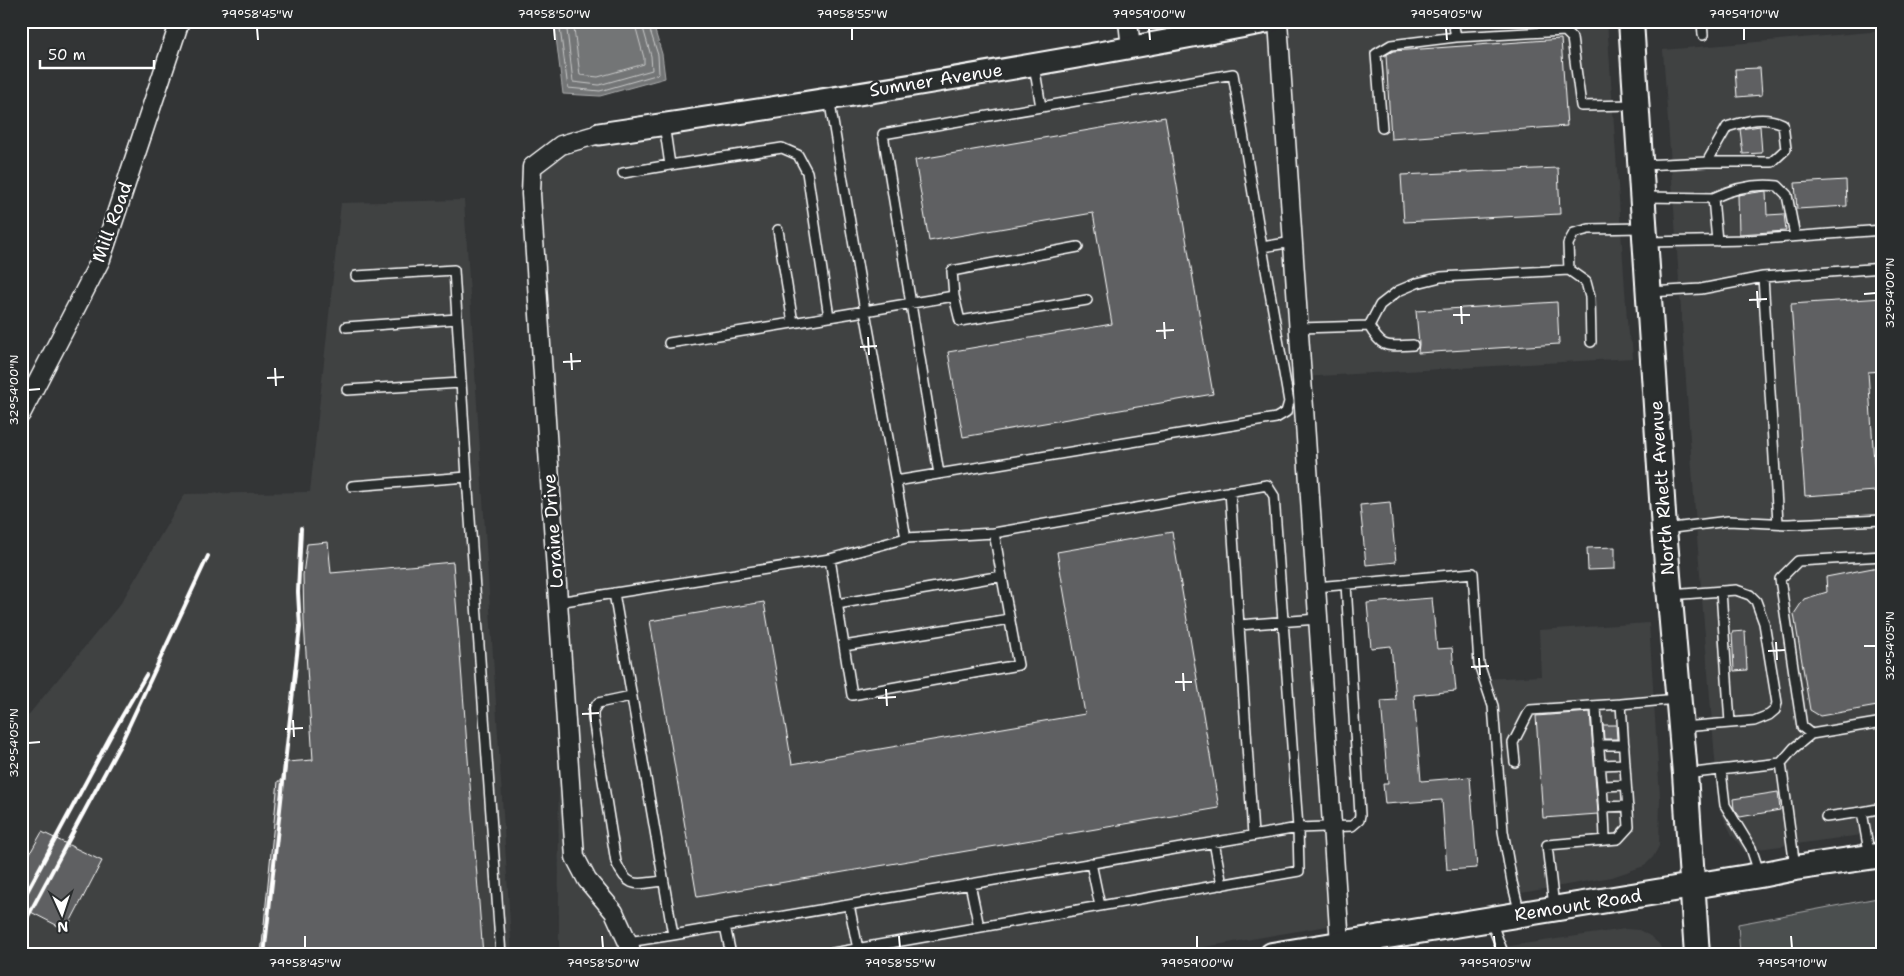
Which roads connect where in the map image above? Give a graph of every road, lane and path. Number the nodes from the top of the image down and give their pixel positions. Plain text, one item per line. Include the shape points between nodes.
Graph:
1 (180, 21) edge
2 (1128, 21) edge
3 (1272, 21) edge
4 (1278, 21) edge
5 (1454, 21) edge
6 (1631, 21) edge
7 (1702, 21) edge
8 (1703, 35) dead end
9 (1456, 37) junction
10 (1131, 48) junction
11 (1034, 64) junction
12 (829, 98) junction
13 (1636, 105) junction
14 (1041, 107) junction
15 (664, 124) junction
16 (1382, 128) dead end
17 (599, 134) joint
18 (1708, 162) junction
19 (670, 165) junction
20 (1642, 166) junction
21 (623, 173) dead end
22 (1644, 197) junction
23 (1713, 198) junction
24 (778, 230) dead end
25 (1883, 230) edge
26 (1646, 235) junction
27 (1796, 236) junction
28 (1717, 241) junction
29 (1293, 242) junction
30 (1078, 247) dead end
31 (1262, 247) junction
32 (1883, 268) edge
33 (1569, 270) junction
34 (356, 276) dead end
35 (1762, 277) junction
36 (1650, 292) junction
37 (954, 296) junction
38 (1087, 300) dead end
39 (910, 302) junction
40 (865, 311) junction
41 (829, 317) junction
42 (457, 319) junction
43 (793, 323) junction
44 (1369, 326) junction
45 (346, 327) dead end
46 (1299, 328) junction
47 (1591, 342) dead end
48 (670, 343) dead end
49 (1413, 346) dead end
50 (461, 383) junction
51 (347, 390) dead end
52 (21, 414) edge
53 (939, 474) junction
54 (467, 477) junction
55 (896, 481) junction
56 (352, 486) dead end
57 (1230, 491) junction
58 (1883, 520) edge
59 (1778, 524) junction
60 (1664, 529) junction
61 (994, 533) junction
62 (906, 538) junction
63 (1883, 556) edge
64 (830, 559) junction
65 (1002, 576) junction
66 (1346, 584) junction
67 (1316, 586) junction
68 (1721, 591) junction
69 (614, 593) junction
70 (1670, 595) junction
71 (558, 602) junction
72 (837, 604) junction
73 (1010, 619) junction
74 (1318, 619) junction
75 (1283, 622) junction
76 (1239, 624) junction
77 (844, 646) junction
78 (632, 696) junction
79 (1678, 699) junction
80 (1621, 704) junction
81 (1596, 706) junction
82 (1883, 722) edge
83 (1730, 723) junction
84 (1680, 728) junction
85 (1811, 734) junction
86 (1598, 745) junction
87 (1624, 745) junction
88 (1515, 762) dead end
89 (1781, 763) junction
90 (1625, 764) junction
91 (1601, 766) junction
92 (1721, 771) junction
93 (1685, 774) junction
94 (1626, 785) junction
95 (1603, 786) junction
96 (1628, 806) junction
97 (1604, 807) junction
98 (1883, 808) edge
99 (1862, 812) junction
100 (1826, 817) dead end
101 (1298, 828) junction
102 (1333, 828) junction
103 (1253, 836) junction
104 (1605, 839) junction
105 (1214, 842) junction
106 (1876, 856) edge
107 (1091, 863) junction
108 (1795, 868) junction
109 (1760, 875) junction
110 (663, 881) junction
111 (970, 884) junction
112 (1222, 885) junction
113 (1692, 886) junction
114 (849, 905) junction
115 (1100, 906) junction
116 (1554, 910) junction
117 (1520, 914) junction
118 (1490, 919) junction
119 (725, 926) junction
120 (979, 927) junction
121 (673, 935) junction
122 (1340, 944) junction
123 (629, 948) edge
124 (858, 948) junction
125 (501, 955) edge
126 (731, 955) edge
127 (822, 955) edge
128 (1272, 955) edge
129 (1504, 955) edge
130 (1697, 955) edge

1 - 52 street, Mill Road via 101,259
2 - 10 street
3 - 10 street, Sumner Avenue
4 - 29 street
5 - 9 lane
6 - 13 main road, North Rhett Avenue
7 - 8 lane
9 - 13 lane via 1565,31 1572,38 1581,106
9 - 16 lane via 1391,45 1376,54
10 - 11 street, Sumner Avenue
11 - 12 street, Sumner Avenue
11 - 14 lane
12 - 15 street, Sumner Avenue
12 - 40 lane
13 - 20 main road, North Rhett Avenue
14 - 31 lane via 1233,74
14 - 39 lane via 883,134
15 - 17 street, Sumner Avenue
15 - 19 lane
17 - 71 street, Loraine Drive via 562,145 532,167 531,194
18 - 18 lane via 1772,162 1786,149 1783,124 1752,118 1727,127
18 - 20 lane
19 - 21 lane
19 - 41 lane via 782,148 798,155 807,172
20 - 22 main road, North Rhett Avenue
22 - 23 lane
22 - 26 main road, North Rhett Avenue
23 - 27 lane via 1748,186 1778,186 1786,195
23 - 28 lane
24 - 43 lane
25 - 27 lane
26 - 28 lane
26 - 33 lane via 1589,229 1574,234 1568,244
26 - 36 main road, North Rhett Avenue
27 - 28 lane
29 - 31 lane
29 - 46 street
30 - 37 lane via 952,271
31 - 53 lane via 1289,402 1286,412 1276,418
32 - 35 lane
33 - 44 lane via 1440,277 1417,282 1380,305
33 - 47 lane via 1586,282 1590,297
34 - 42 lane via 454,270
35 - 36 lane via 1701,289
35 - 59 lane
36 - 60 main road, North Rhett Avenue
37 - 38 lane via 960,321
37 - 39 lane
39 - 40 lane
39 - 53 lane
40 - 41 lane
40 - 55 lane
41 - 43 lane
42 - 45 lane
42 - 50 lane
43 - 48 lane
44 - 46 lane
44 - 49 lane via 1378,341 1387,346
46 - 67 street
50 - 51 lane
50 - 54 lane
53 - 55 lane
54 - 56 lane
54 - 125 lane
55 - 62 lane
57 - 61 lane
57 - 75 lane via 1267,484 1274,496
57 - 76 lane
58 - 59 lane
59 - 60 lane via 1728,521
60 - 70 main road, North Rhett Avenue
61 - 62 lane
61 - 65 lane
62 - 64 lane
63 - 85 lane via 1798,561 1780,580 1802,727
64 - 69 lane
64 - 72 lane
65 - 72 lane
65 - 73 lane
66 - 67 lane
66 - 102 lane via 1360,815 1352,826
66 - 117 lane via 1473,573 1479,664 1493,706 1503,831
67 - 74 street
68 - 70 lane
68 - 83 lane
68 - 83 lane via 1736,590 1756,600 1764,624 1777,704 1775,710 1762,719
69 - 71 lane
69 - 78 lane
70 - 79 main road, North Rhett Avenue
71 - 123 street, Loraine Drive via 575,857 587,880 614,912
72 - 77 lane
73 - 77 lane
73 - 77 lane via 1018,664 852,695
74 - 75 lane
74 - 102 street
75 - 76 lane
75 - 101 lane
76 - 103 lane
78 - 110 lane
78 - 110 lane via 598,703 593,711 616,862 627,881 635,884
79 - 80 lane
79 - 84 main road, North Rhett Avenue
80 - 81 lane
80 - 87 lane
81 - 86 lane
81 - 88 lane via 1530,710 1513,743
82 - 85 lane
83 - 84 lane
84 - 93 main road, North Rhett Avenue
85 - 89 lane
86 - 87 lane
86 - 91 lane
87 - 90 lane
89 - 92 lane
89 - 108 lane
90 - 91 lane
90 - 94 lane
91 - 95 lane
92 - 93 lane
92 - 109 lane via 1725,805 1751,848
93 - 113 main road, North Rhett Avenue
94 - 95 lane
94 - 96 lane
95 - 97 lane
96 - 97 lane
96 - 104 lane via 1629,828 1618,839
97 - 104 lane
98 - 99 lane
99 - 100 lane
99 - 106 lane
101 - 102 lane
101 - 103 lane
101 - 112 lane via 1299,871
102 - 122 street
103 - 105 lane
104 - 116 lane via 1547,845
105 - 107 lane
105 - 112 lane
106 - 108 main road, Remount Road
107 - 111 lane
107 - 115 lane
108 - 109 main road, Remount Road
109 - 113 main road, Remount Road
110 - 121 lane
111 - 114 lane
111 - 120 lane
112 - 115 lane
113 - 116 main road, Remount Road
113 - 130 main road, North Rhett Avenue
114 - 119 lane
114 - 124 lane
115 - 120 lane
116 - 117 main road, Remount Road
117 - 118 main road, Remount Road
118 - 122 main road, Remount Road
118 - 129 lane
119 - 121 lane
119 - 126 lane
120 - 124 lane
121 - 123 lane
122 - 128 main road, Remount Road
124 - 127 lane

